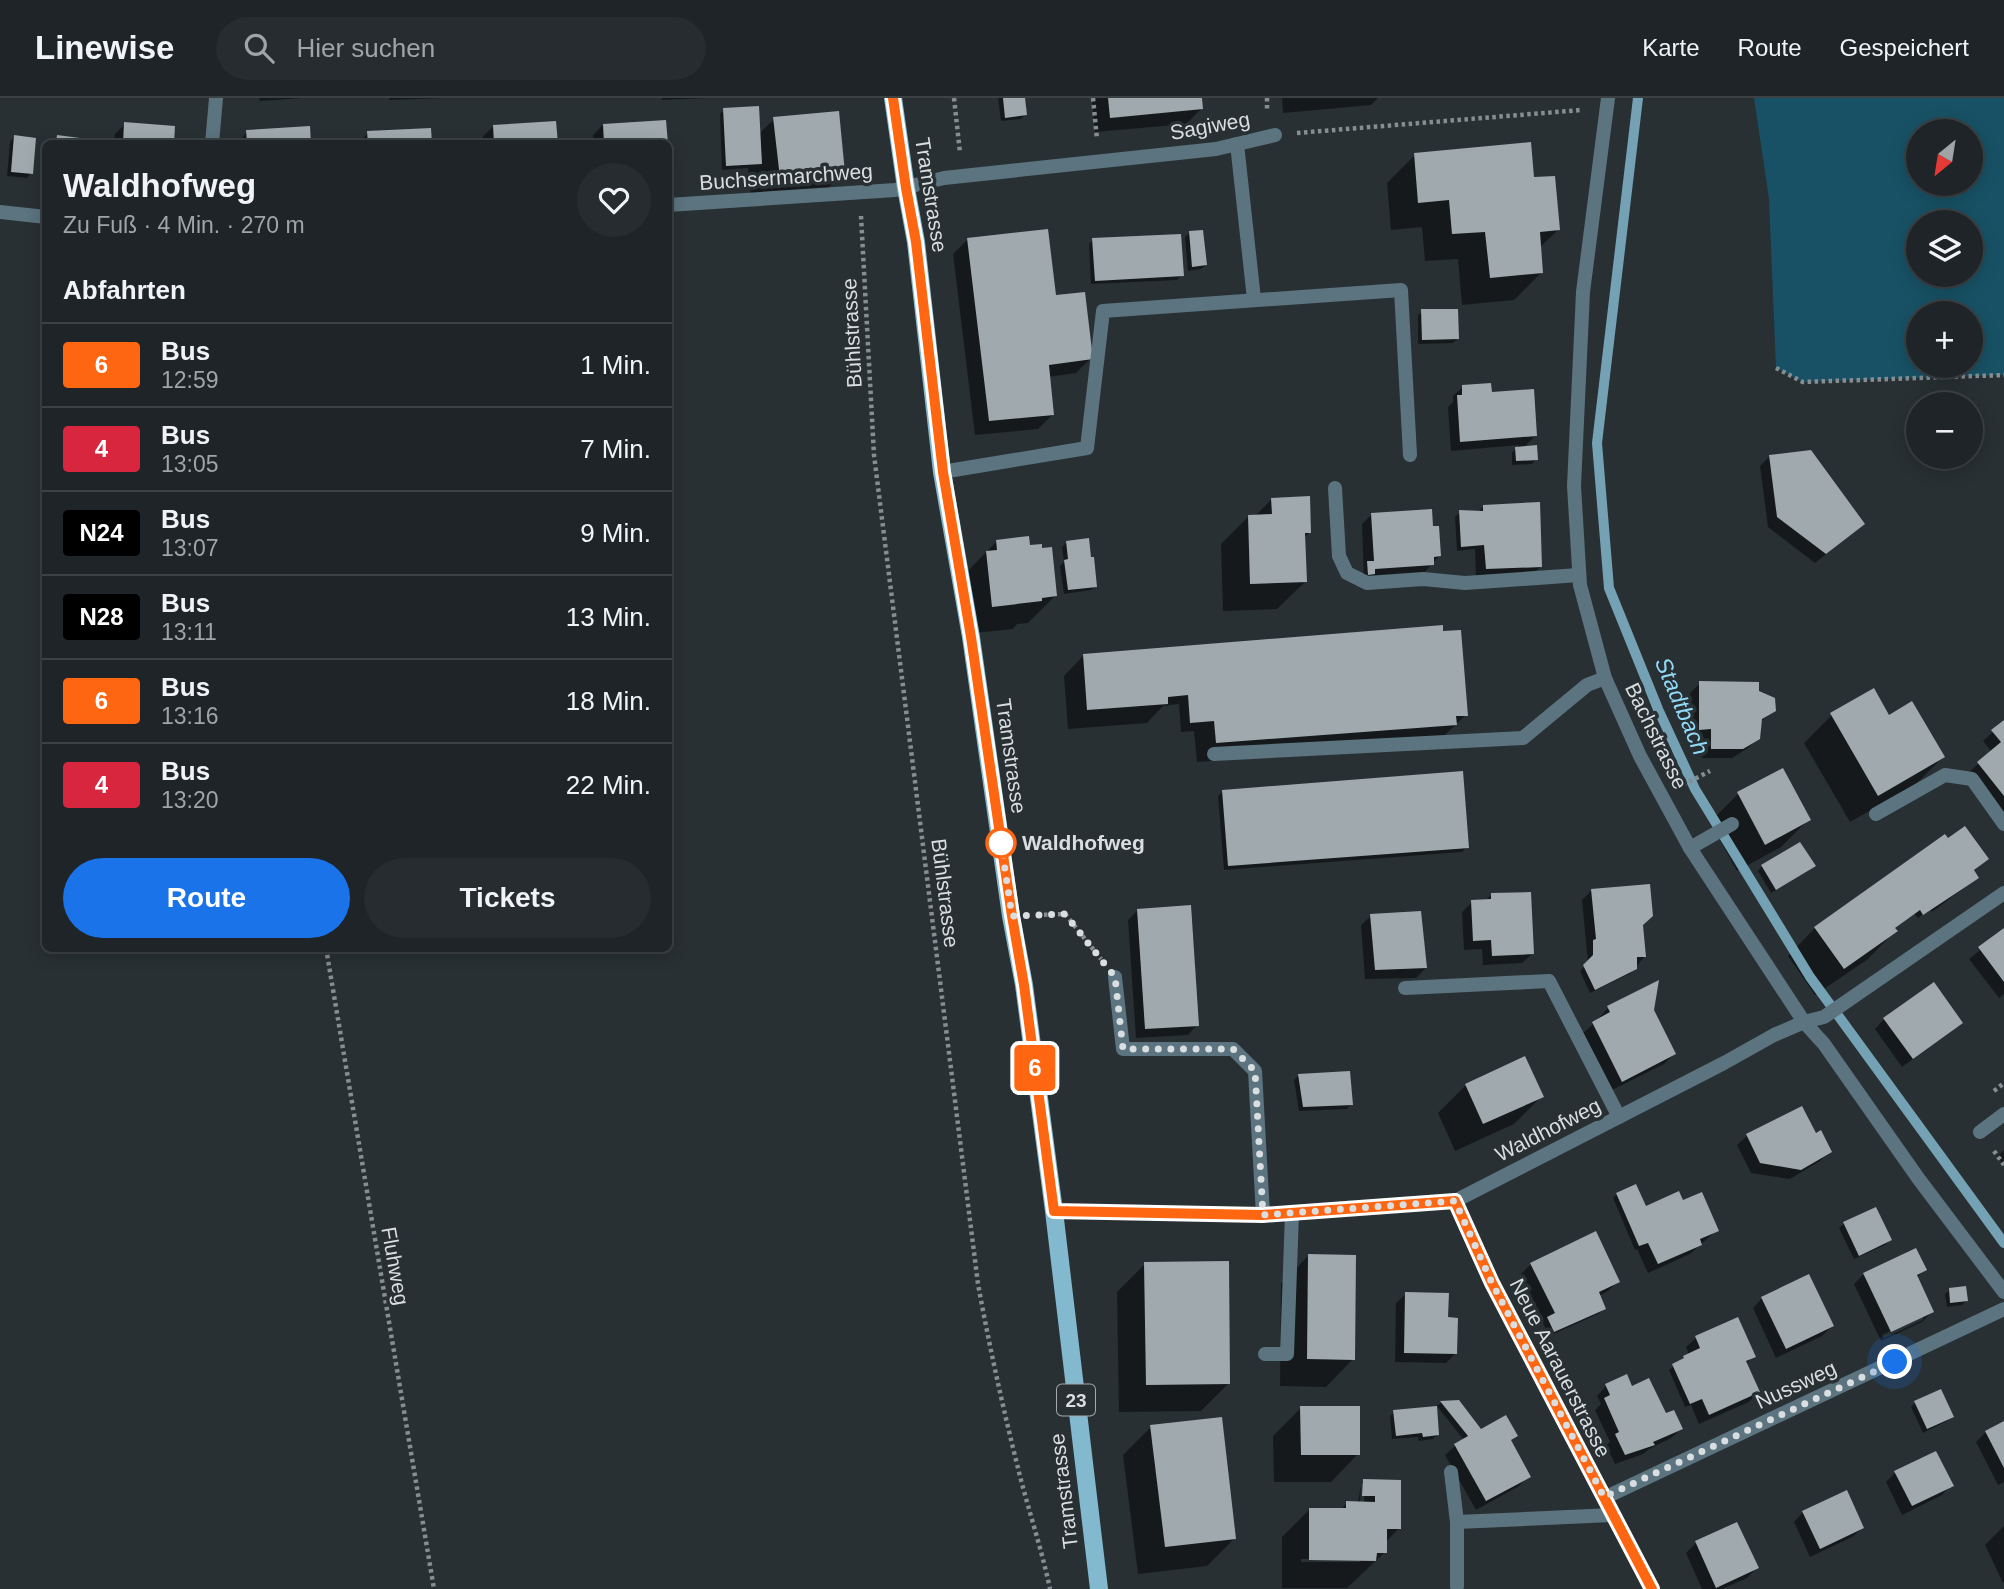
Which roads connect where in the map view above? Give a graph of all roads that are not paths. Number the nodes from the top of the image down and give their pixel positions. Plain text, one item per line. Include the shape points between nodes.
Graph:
1 (216, 98) edge
2 (893, 98) edge
3 (1608, 98) edge
4 (1275, 135) road end
5 (212, 140) edge
6 (1237, 145) junction
7 (906, 188) junction
8 (672, 205) edge
9 (0, 212) edge
10 (42, 217) edge
11 (1254, 299) junction
12 (1410, 455) dead end
13 (943, 472) junction
14 (1335, 488) dead end
15 (1579, 575) junction
16 (1605, 678) junction
17 (1214, 754) dead end
18 (1876, 814) dead end
19 (1732, 824) dead end
20 (2004, 824) edge
21 (1690, 848) junction
22 (2004, 893) edge
23 (1115, 977) road end
24 (1405, 988) dead end
25 (1804, 1022) junction
26 (2004, 1114) edge
27 (1619, 1118) junction
28 (1980, 1132) dead end
29 (1455, 1201) junction
30 (1054, 1211) junction
31 (1292, 1213) junction
32 (1263, 1215) junction
33 (2004, 1292) edge
34 (2004, 1309) edge
35 (1265, 1354) dead end
36 (1451, 1472) dead end
37 (1604, 1497) junction
38 (1612, 1515) junction
39 (1457, 1522) junction
40 (1457, 1587) dead end
41 (1099, 1589) edge
42 (1652, 1589) edge

1 - 5 street
2 - 7 main road, Tramstrasse / 23
3 - 15 street, Bachstrasse via 1583,292 1574,486
4 - 6 street, Sagiweg
6 - 7 street, Sagiweg via 944,178
6 - 11 street
7 - 8 street, Buchsermarchweg
7 - 13 main road, Tramstrasse / 23
9 - 10 street
11 - 12 street via 1401,290
11 - 13 street via 1103,311 1087,448
13 - 30 main road, Tramstrasse / 23 via 1024,985
14 - 15 street via 1339,556 1347,573 1367,583 1423,579 1465,583
15 - 16 street, Bachstrasse
16 - 17 street via 1587,685 1523,738
16 - 21 street, Bachstrasse via 1640,756
18 - 20 street via 1945,775 1972,779
19 - 21 street
21 - 25 street, Bachstrasse
22 - 25 street, Waldhofweg via 1824,1017
23 - 32 street via 1123,1049 1233,1049 1255,1071
24 - 27 street via 1549,981
25 - 27 street, Waldhofweg
25 - 33 street, Bachstrasse
26 - 28 street
27 - 29 street, Waldhofweg
29 - 31 street, Waldhofweg
29 - 37 street, Neue Aarauerstrasse via 1492,1283
30 - 32 street, Waldhofweg
30 - 41 main road, Tramstrasse / 23
31 - 32 street, Waldhofweg
31 - 35 street via 1287,1354
34 - 37 street, Nussweg
36 - 39 street
37 - 38 street, Neue Aarauerstrasse
38 - 39 street
38 - 42 street, Neue Aarauerstrasse
39 - 40 street

